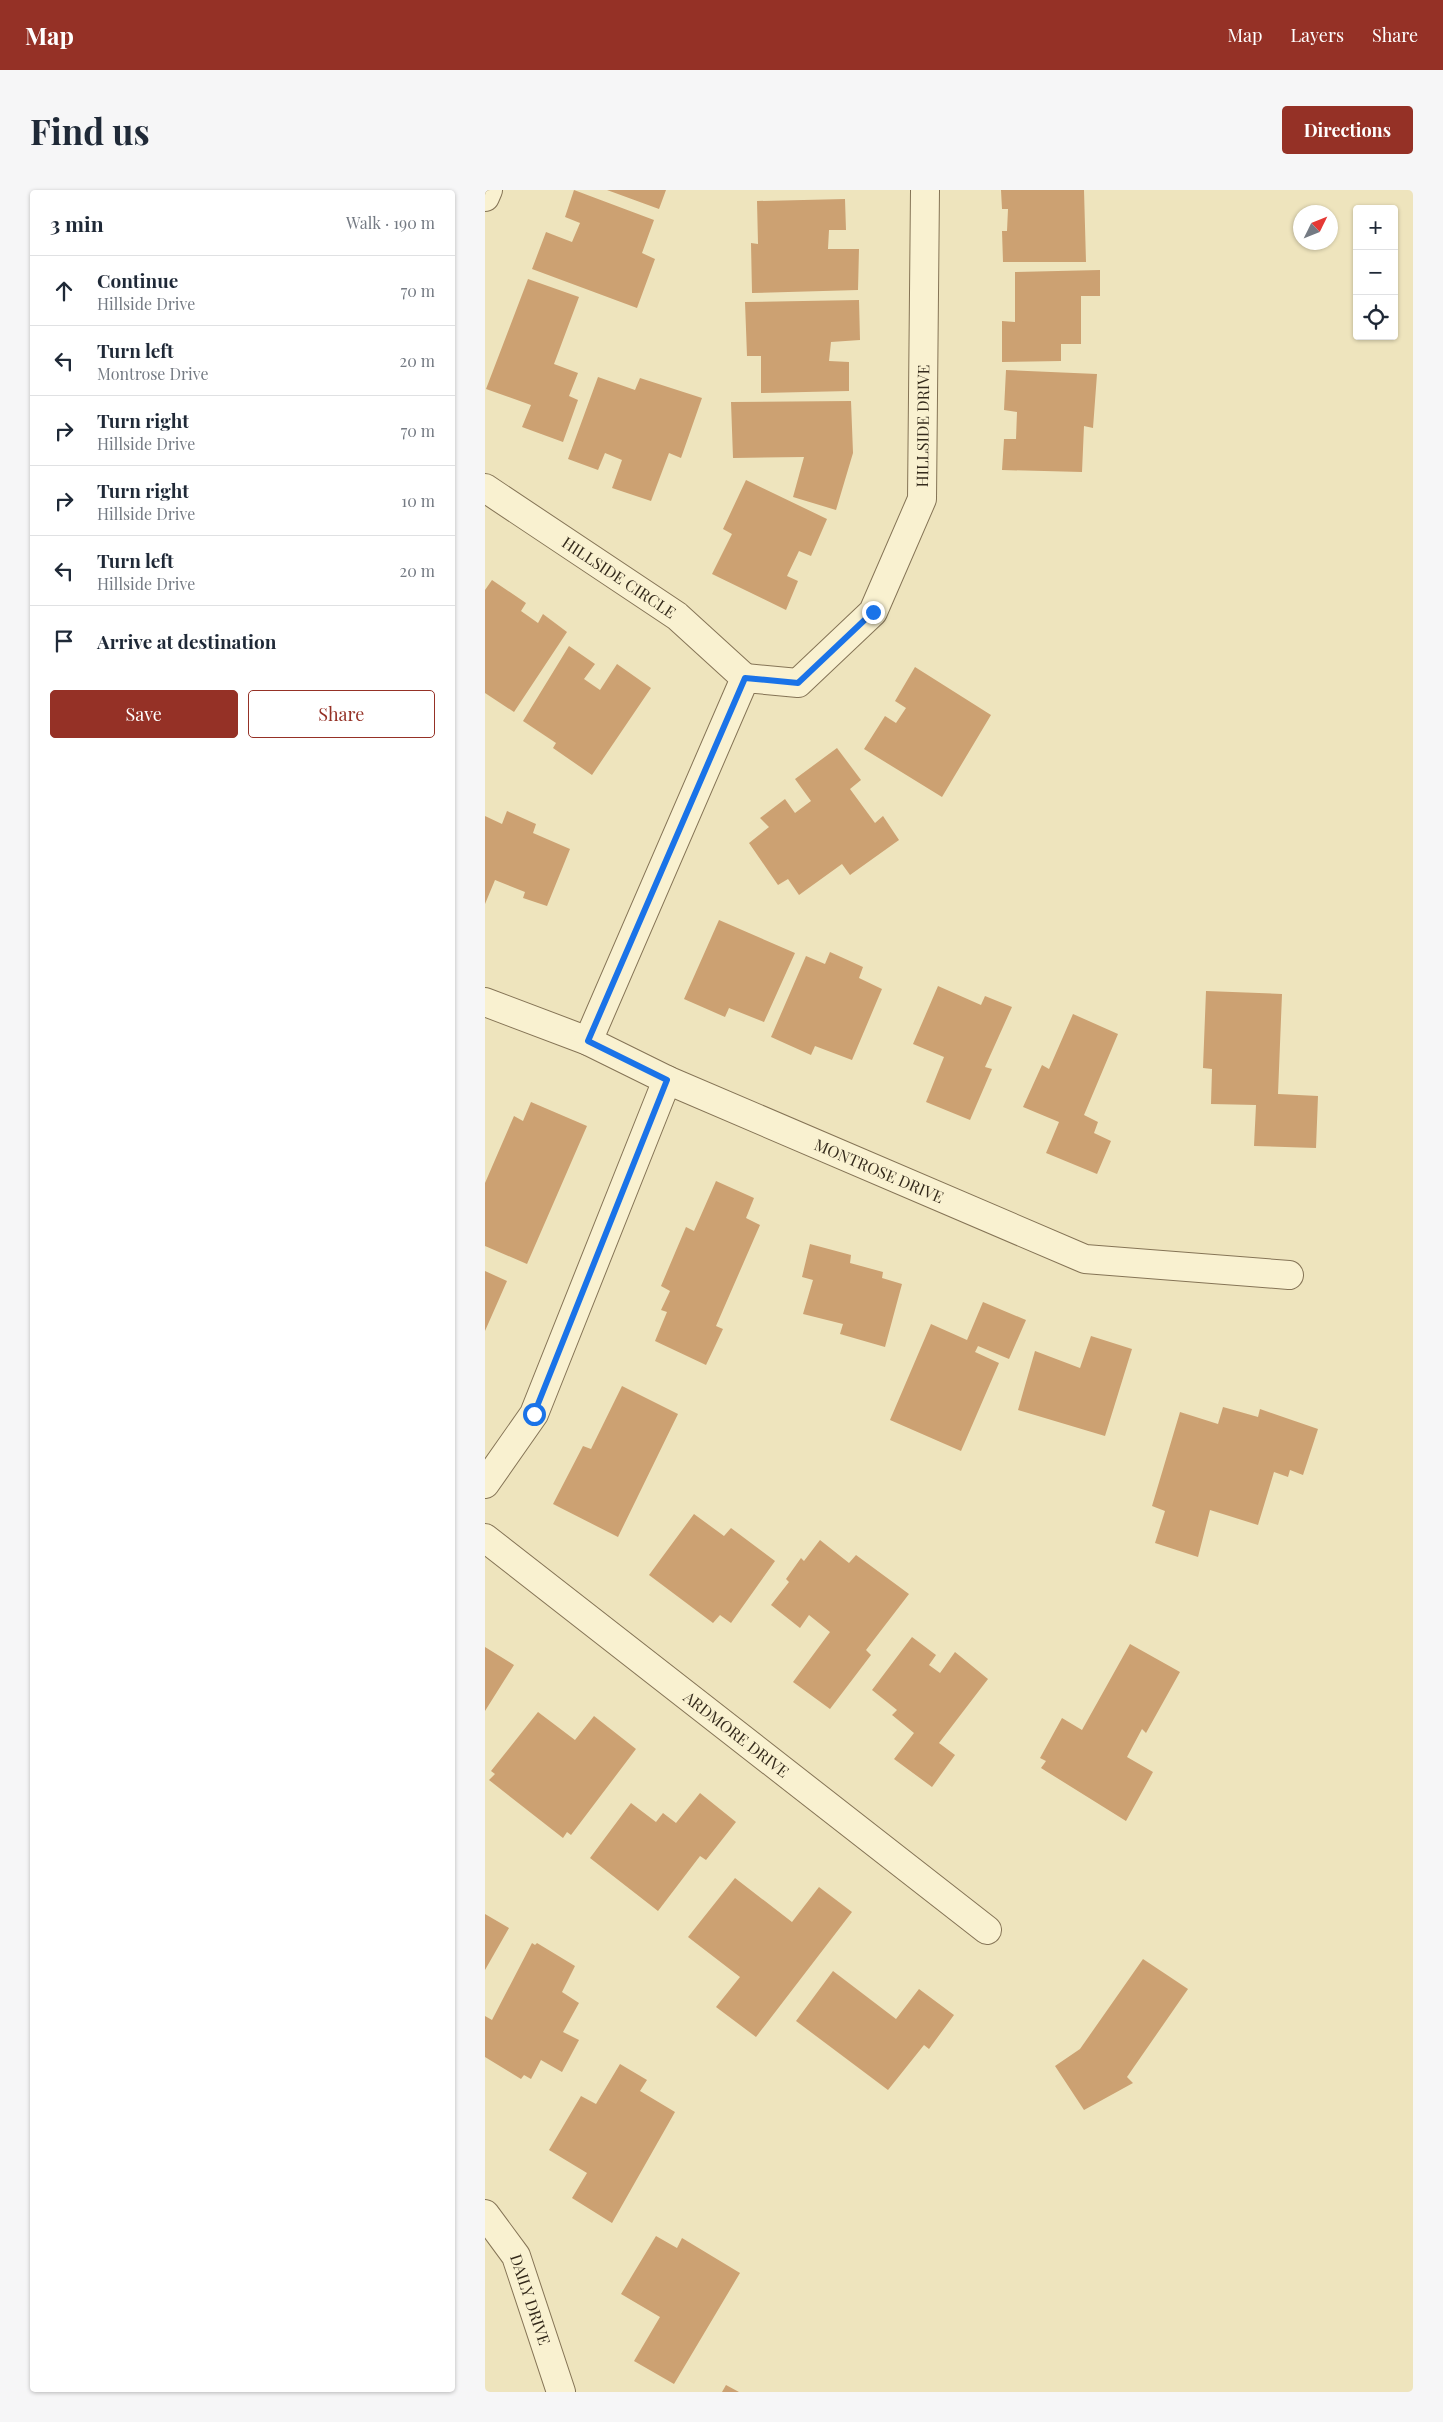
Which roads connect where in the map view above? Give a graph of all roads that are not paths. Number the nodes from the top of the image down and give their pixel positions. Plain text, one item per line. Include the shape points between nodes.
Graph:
1 (488, 190) edge
2 (925, 190) edge
3 (485, 197) edge
4 (485, 488) edge
5 (745, 678) junction
6 (485, 1002) edge
7 (588, 1041) junction
8 (667, 1080) junction
9 (1289, 1275) dead end
10 (485, 1484) edge
11 (485, 1538) edge
12 (987, 1930) dead end
13 (485, 2214) edge
14 (561, 2392) edge

1 - 3 street
2 - 5 street, HILLSIDE DRIVE via 922,499 873,612 798,683
4 - 5 street, HILLSIDE CIRCLE via 677,616
5 - 7 street
6 - 7 street, MONTROSE DRIVE
7 - 8 street, MONTROSE DRIVE
8 - 9 street, MONTROSE DRIVE via 1085,1259
8 - 10 street via 534,1414
11 - 12 street, ARDMORE DRIVE
13 - 14 street, DAILY DRIVE via 516,2256

